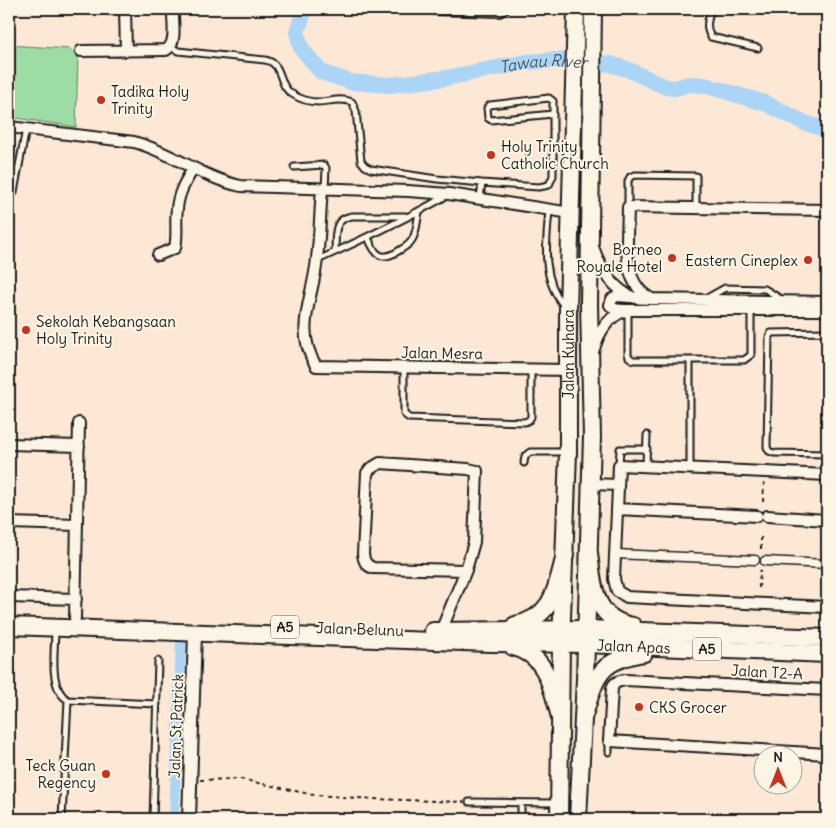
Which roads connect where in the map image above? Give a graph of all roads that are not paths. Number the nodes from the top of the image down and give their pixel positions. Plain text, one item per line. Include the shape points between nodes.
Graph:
1 (125, 9) edge
2 (173, 9) edge
3 (436, 9) edge
4 (503, 9) edge
5 (576, 9) edge
6 (711, 9) edge
7 (594, 10) edge
8 (171, 47) junction
9 (758, 48) dead end
10 (81, 51) dead end
11 (126, 51) junction
12 (553, 114) junction
13 (592, 117) junction
14 (9, 127) edge
15 (26, 129) junction
16 (294, 167) dead end
17 (193, 169) junction
18 (482, 183) junction
19 (323, 189) junction
20 (449, 194) junction
21 (480, 198) junction
22 (9, 201) edge
23 (628, 207) junction
24 (696, 208) junction
25 (827, 210) edge
26 (549, 211) junction
27 (419, 212) junction
28 (571, 213) junction
29 (408, 216) junction
30 (368, 238) junction
31 (590, 240) junction
32 (335, 252) junction
33 (158, 255) dead end
34 (317, 260) junction
35 (633, 297) junction
36 (652, 299) junction
37 (827, 302) edge
38 (628, 310) junction
39 (751, 310) junction
40 (827, 310) edge
41 (568, 311) junction
42 (827, 332) edge
43 (591, 359) junction
44 (690, 360) junction
45 (404, 368) junction
46 (531, 370) junction
47 (568, 370) junction
48 (79, 423) dead end
49 (647, 435) dead end
50 (9, 444) edge
51 (79, 446) junction
52 (647, 449) junction
53 (568, 452) junction
54 (827, 454) edge
55 (524, 464) dead end
56 (619, 465) junction
57 (646, 466) junction
58 (690, 468) junction
59 (827, 474) edge
60 (591, 484) junction
61 (618, 485) junction
62 (617, 509) junction
63 (827, 520) edge
64 (9, 523) edge
65 (77, 525) junction
66 (589, 554) junction
67 (615, 554) junction
68 (565, 555) junction
69 (755, 560) dead end
70 (765, 561) dead end
71 (827, 564) edge
72 (466, 570) junction
73 (9, 597) edge
74 (76, 599) junction
75 (827, 607) edge
76 (75, 618) junction
77 (9, 623) edge
78 (56, 628) junction
79 (441, 631) junction
80 (195, 633) junction
81 (491, 636) junction
82 (586, 636) junction
83 (561, 637) junction
84 (827, 638) edge
85 (673, 640) junction
86 (9, 654) edge
87 (827, 654) edge
88 (158, 661) dead end
89 (827, 690) edge
90 (68, 700) junction
91 (157, 704) junction
92 (560, 717) junction
93 (583, 718) junction
94 (609, 741) junction
95 (609, 752) dead end
96 (827, 754) edge
97 (468, 802) road end
98 (521, 803) junction
99 (559, 811) edge
100 (62, 819) edge
101 (153, 819) edge
102 (189, 819) edge
103 (521, 819) edge
104 (578, 819) edge

1 - 11 street
2 - 8 street
3 - 4 street
5 - 28 main road, Jalan Kuhara
6 - 9 lane via 707,26 711,37
7 - 13 main road, Jalan Kuhara
8 - 11 street via 166,50
8 - 18 lane via 178,51 269,60 277,65 286,89 303,100 352,102 362,161 371,169
10 - 11 street
12 - 12 lane via 553,101 549,98 487,108 491,120
12 - 18 lane via 553,176 549,185
13 - 28 main road via 582,161 580,203
13 - 31 main road, Jalan Kuhara
14 - 15 street
15 - 17 street via 134,142 161,150
15 - 22 lane
16 - 19 lane via 324,165
17 - 19 street via 241,186
17 - 33 street via 182,187 176,209 175,248
18 - 21 lane
19 - 20 street
19 - 34 street
20 - 21 street
20 - 27 lane
21 - 26 street
23 - 24 street
23 - 24 lane via 628,181 635,175 696,176
23 - 36 street via 628,266 638,288
24 - 25 street
26 - 28 street
26 - 41 lane via 546,248 550,281
27 - 29 lane
27 - 30 lane via 413,239 395,254 388,257 378,255
28 - 41 main road, Jalan Kuhara
29 - 30 lane
29 - 32 lane via 343,217 336,231
30 - 32 lane
31 - 35 street via 607,276
31 - 43 main road, Jalan Kuhara
32 - 34 lane
34 - 45 street, Jalan Mesra via 305,324 310,358 316,366
35 - 36 street
35 - 38 street via 615,296 610,303 616,310
36 - 37 street
38 - 39 street
38 - 43 street via 618,313 607,323 596,341
38 - 44 lane via 629,357 633,360
39 - 40 street
39 - 44 lane via 751,356 748,359
41 - 47 main road, Jalan Kuhara
42 - 54 lane via 771,333 767,446 774,453
43 - 60 main road, Jalan Kuhara
44 - 58 lane
45 - 46 street, Jalan Mesra
45 - 46 lane via 403,405 404,414 409,418 525,422 531,417
46 - 47 street, Jalan Mesra
47 - 53 main road, Jalan Kuhara
48 - 51 street
49 - 52 lane
50 - 51 street
51 - 65 street
52 - 56 lane via 620,449
52 - 57 lane
53 - 55 lane via 530,452 525,456
53 - 68 main road, Jalan Kuhara
56 - 57 street
56 - 61 street
57 - 58 street
58 - 59 street
60 - 61 street
60 - 66 main road, Jalan Kuhara
61 - 62 street
62 - 63 street
62 - 67 street
64 - 65 street
65 - 74 street
66 - 82 main road, Jalan Kuhara
66 - 85 main road via 594,590 612,619
67 - 69 street
67 - 75 street via 615,586 627,597
68 - 81 main road via 554,596 537,618
68 - 83 main road, Jalan Kuhara
70 - 71 street
72 - 72 street via 474,542 476,471 380,463 370,469 367,473 364,554 367,565 373,568
72 - 79 street
73 - 74 street
74 - 76 street
76 - 77 main road, Jalan Belunu / A5
76 - 79 main road, Jalan Belunu / A5
77 - 78 main road, Jalan Belunu / A5
77 - 86 lane
78 - 80 main road, Jalan Belunu / A5
78 - 90 lane via 55,680 59,694
79 - 81 main road, Jalan Belunu / A5
80 - 81 main road, Jalan Belunu / A5
80 - 102 street, Jalan St Patrick
81 - 83 main road, Jalan Belunu / A5
81 - 92 main road via 534,656 550,681
82 - 83 main road, Jalan Apas / A5
82 - 85 main road, Jalan Apas / A5
82 - 93 main road, Jalan Kuhara
83 - 92 main road, Jalan Kuhara
84 - 85 main road, Jalan Apas / A5
85 - 87 main road, Jalan Apas / A5
85 - 93 main road via 611,663 602,670 595,680
88 - 91 lane
89 - 94 street, Jalan T2-A via 624,680 612,688
90 - 91 lane
90 - 100 lane
91 - 101 lane
92 - 99 main road, Jalan Kuhara
93 - 104 main road, Jalan Kuhara
94 - 95 lane
94 - 96 street
97 - 98 lane
98 - 99 lane
98 - 103 lane

